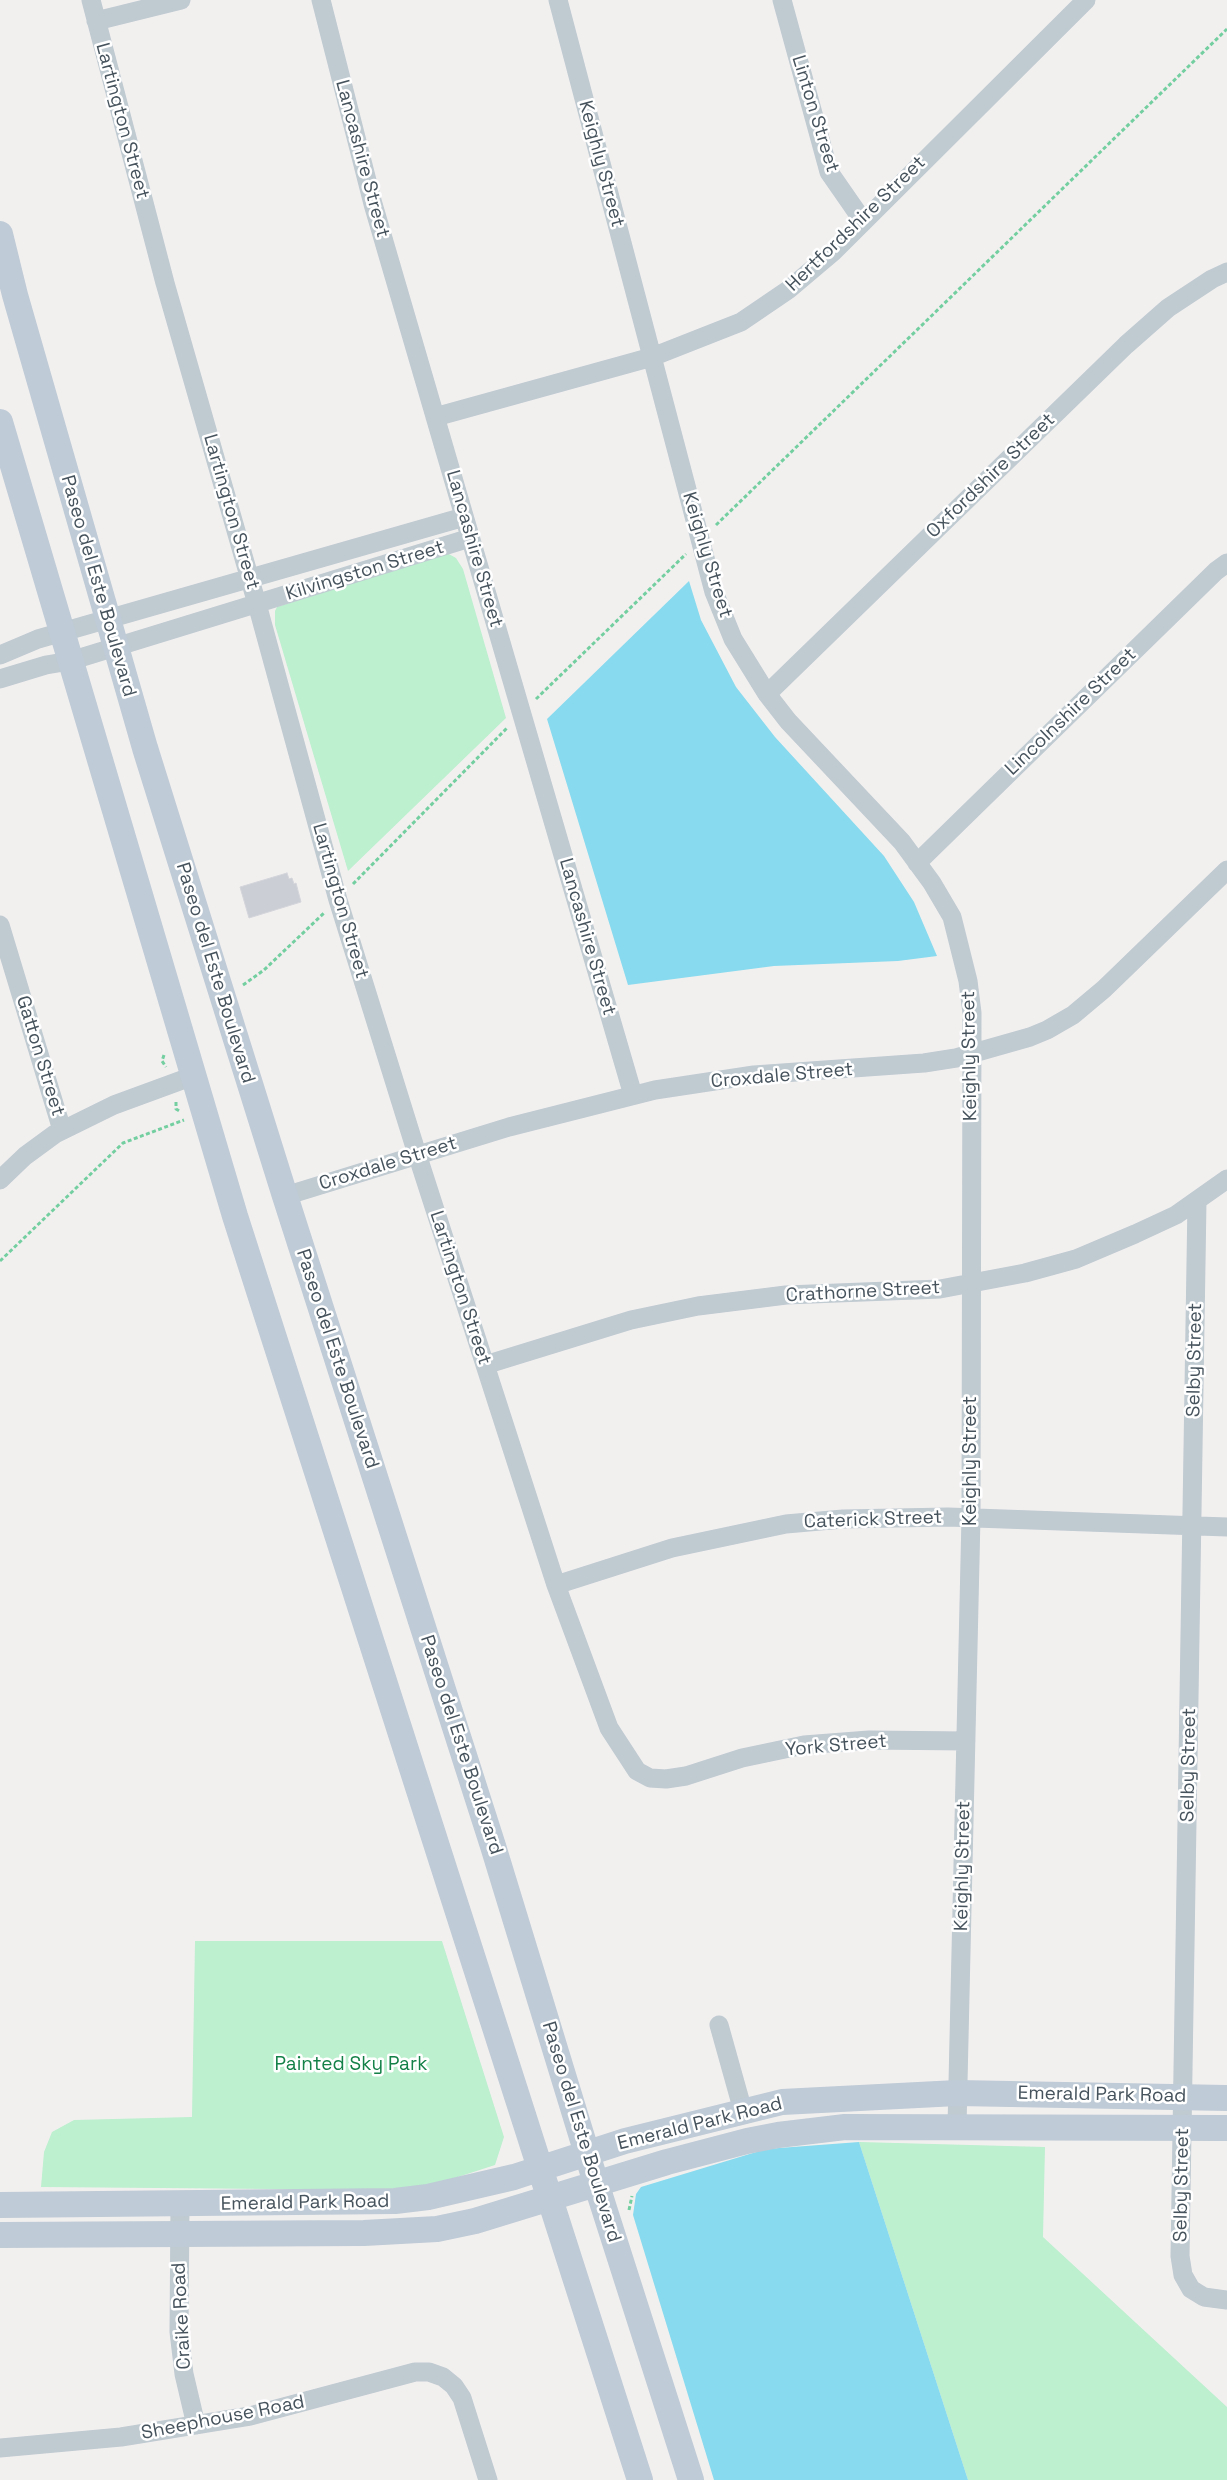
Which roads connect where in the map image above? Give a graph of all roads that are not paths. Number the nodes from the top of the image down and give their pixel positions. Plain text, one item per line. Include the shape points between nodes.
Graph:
1 (91, 0) edge
2 (181, 0) edge
3 (321, 0) edge
4 (558, 0) edge
5 (782, 0) edge
6 (1086, 0) edge
7 (96, 21) junction
8 (863, 221) junction
9 (0, 234) edge
10 (1227, 272) edge
11 (652, 357) junction
12 (435, 417) junction
13 (0, 422) edge
14 (464, 517) junction
15 (470, 538) junction
16 (1227, 564) edge
17 (250, 579) junction
18 (257, 604) junction
19 (108, 620) junction
20 (62, 632) junction
21 (116, 647) junction
22 (0, 655) edge
23 (70, 661) junction
24 (0, 679) edge
25 (766, 694) junction
26 (917, 863) junction
27 (1227, 870) edge
28 (0, 925) edge
29 (971, 1054) junction
30 (193, 1076) junction
31 (633, 1095) junction
32 (62, 1130) junction
33 (417, 1154) junction
34 (1227, 1179) edge
35 (0, 1180) edge
36 (285, 1196) junction
37 (1197, 1201) junction
38 (972, 1282) junction
39 (485, 1365) junction
40 (971, 1517) junction
41 (1192, 1527) junction
42 (1227, 1527) edge
43 (556, 1585) junction
44 (966, 1741) junction
45 (650, 1778) joint
46 (719, 2025) dead end
47 (957, 2093) junction
48 (1184, 2097) junction
49 (1227, 2098) edge
50 (743, 2111) junction
51 (957, 2126) junction
52 (1183, 2127) junction
53 (1227, 2128) edge
54 (588, 2153) junction
55 (540, 2169) junction
56 (596, 2183) junction
57 (549, 2197) junction
58 (0, 2205) edge
59 (180, 2205) junction
60 (180, 2234) junction
61 (0, 2235) edge
62 (1227, 2300) edge
63 (196, 2424) junction
64 (0, 2448) edge
65 (488, 2480) edge
66 (640, 2480) edge
67 (691, 2480) edge

1 - 7 street, Lartington Street
2 - 7 street
3 - 12 street, Lancashire Street via 373,204
4 - 11 street, Keighly Street
5 - 8 street, Linton Street via 829,172
6 - 8 street, Hertfordshire Street
7 - 17 street, Lartington Street via 164,283
8 - 11 street, Hertfordshire Street via 833,252 788,290 741,322
9 - 19 main road, Paseo del Este Boulevard
10 - 25 street, Oxfordshire Street via 1168,308 1126,345
11 - 12 street, Hertfordshire Street
11 - 25 street, Keighly Street via 714,592 730,631
12 - 14 street, Lancashire Street
13 - 20 main road
14 - 15 street, Lancashire Street
14 - 17 street, Kilvingston Street
15 - 18 street, Kilvingston Street
15 - 31 street, Lancashire Street
16 - 26 street, Lincolnshire Street via 1216,571
17 - 18 street, Lartington Street
17 - 19 street, Kilvingston Street
18 - 21 street, Kilvingston Street
18 - 33 street, Lartington Street via 338,900
19 - 20 street, Kilvingston Street
19 - 21 main road, Paseo del Este Boulevard
20 - 22 street, Kilvingston Street
20 - 23 main road
21 - 23 street, Kilvingston Street
21 - 36 main road, Paseo del Este Boulevard
23 - 24 street, Kilvingston Street
23 - 30 main road
25 - 26 street, Keighly Street via 902,842
26 - 29 street, Keighly Street via 952,917 969,989
27 - 29 street, Croxdale Street via 1073,1015 1030,1037
28 - 32 street, Gatton Street
29 - 31 street, Croxdale Street via 893,1067 754,1076
29 - 38 street, Keighly Street
30 - 32 street via 114,1105
30 - 55 main road
31 - 33 street, Croxdale Street
32 - 35 street via 25,1156
33 - 36 street, Croxdale Street
33 - 39 street, Lartington Street
34 - 37 street, Crathorne Street
36 - 54 main road, Paseo del Este Boulevard
37 - 38 street, Crathorne Street via 1176,1215 1076,1259 1025,1273
37 - 41 street, Selby Street
38 - 39 street, Crathorne Street via 940,1289 786,1295 698,1306 622,1322
38 - 40 street, Keighly Street
39 - 43 street, Lartington Street
40 - 41 street, Caterick Street
40 - 43 street, Caterick Street via 843,1519 786,1524 672,1548
40 - 44 street, Keighly Street
41 - 42 street, Caterick Street
41 - 48 street, Selby Street
43 - 45 street, Lartington Street via 609,1728 636,1771
44 - 45 street, York Street via 870,1740 804,1745 742,1758 686,1776
44 - 47 street, Keighly Street
46 - 50 street
47 - 48 main road, Emerald Park Road
47 - 50 main road, Emerald Park Road via 782,2102
47 - 51 street, Keighly Street
48 - 49 main road, Emerald Park Road
48 - 52 street, Selby Street
50 - 54 main road, Emerald Park Road
51 - 52 main road, Emerald Park Road
51 - 56 main road, Emerald Park Road via 845,2127 778,2135
52 - 53 main road, Emerald Park Road
52 - 62 street, Selby Street via 1180,2256 1183,2275 1191,2289 1204,2297
54 - 55 main road, Emerald Park Road
54 - 56 main road, Paseo del Este Boulevard
55 - 57 main road
55 - 59 main road, Emerald Park Road via 461,2191 395,2202
56 - 57 main road, Emerald Park Road
56 - 67 main road, Paseo del Este Boulevard
57 - 60 main road, Emerald Park Road via 475,2221 437,2229 364,2233
57 - 66 main road
58 - 59 main road, Emerald Park Road
59 - 60 street, Craike Road
60 - 61 main road, Emerald Park Road
60 - 63 street, Craike Road via 179,2332 184,2374
63 - 64 street, Sheephouse Road via 121,2437
63 - 65 street, Sheephouse Road via 250,2416 415,2372 429,2372 454,2386 462,2398

